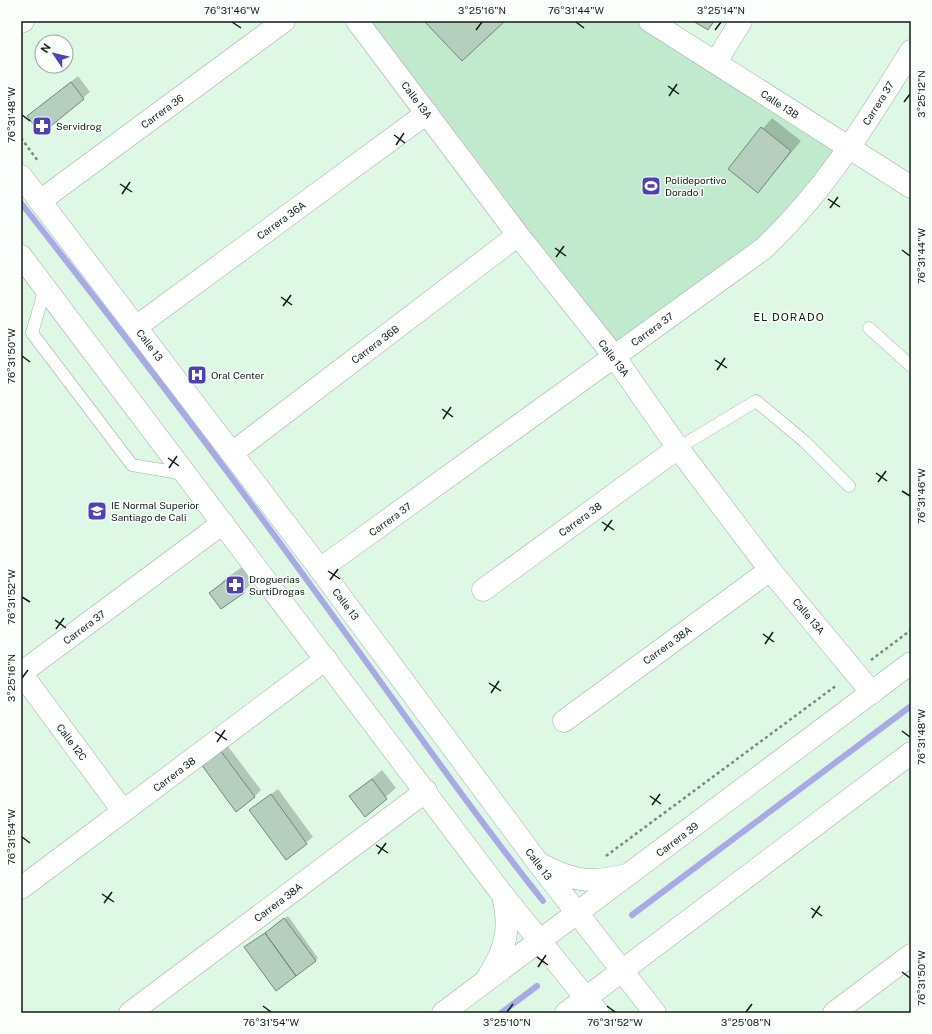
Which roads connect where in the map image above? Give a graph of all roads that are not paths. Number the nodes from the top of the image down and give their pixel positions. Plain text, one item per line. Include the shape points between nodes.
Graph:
1 (284, 21) edge
2 (357, 21) edge
3 (650, 21) edge
4 (741, 21) edge
5 (911, 51) edge
6 (716, 62) junction
7 (427, 113) junction
8 (849, 149) junction
9 (21, 176) edge
10 (911, 186) edge
11 (40, 201) junction
12 (518, 235) junction
13 (21, 256) edge
14 (45, 288) junction
15 (136, 327) junction
16 (869, 328) dead end
17 (614, 356) junction
18 (911, 366) edge
19 (678, 448) junction
20 (232, 453) junction
21 (186, 474) junction
22 (849, 486) dead end
23 (223, 523) junction
24 (320, 569) junction
25 (770, 570) junction
26 (483, 590) dead end
27 (326, 659) junction
28 (911, 663) edge
29 (21, 673) edge
30 (872, 693) junction
31 (564, 721) dead end
32 (911, 753) edge
33 (426, 791) junction
34 (124, 811) junction
35 (539, 864) junction
36 (630, 874) junction
37 (21, 888) edge
38 (502, 894) junction
39 (577, 913) junction
40 (545, 947) junction
41 (911, 955) edge
42 (619, 965) junction
43 (486, 980) junction
44 (587, 999) edge
45 (130, 1013) edge
46 (442, 1013) edge
47 (566, 1013) edge
48 (655, 1013) edge
49 (834, 1013) edge

1 - 11 street, Carrera 36
2 - 7 street, Calle 13A
3 - 6 street, Calle 13B
4 - 6 street
5 - 8 street, Carrera 37
6 - 8 street, Calle 13B
7 - 12 street, Calle 13A
7 - 15 street, Carrera 36A
8 - 10 street, Calle 13B
8 - 17 street, Carrera 37 via 791,223 763,249
9 - 11 street, Calle 13
11 - 15 street, Calle 13
12 - 17 street, Calle 13A
12 - 20 street, Carrera 36B
13 - 14 street
14 - 21 street
14 - 21 lane via 32,333 132,464
15 - 20 street, Calle 13
16 - 18 lane
17 - 19 street, Calle 13A
17 - 24 street, Carrera 37
19 - 22 lane via 756,401 804,441
19 - 25 street, Calle 13A
19 - 26 street, Carrera 38
20 - 24 street, Calle 13
21 - 23 street
23 - 27 street
23 - 29 street, Carrera 37
24 - 35 street, Calle 13
25 - 30 street, Calle 13A
25 - 31 street, Carrera 38A
27 - 33 street
27 - 34 street, Carrera 38
28 - 30 street, Carrera 39
29 - 34 street, Calle 12C
30 - 36 street, Carrera 39
32 - 42 street
33 - 38 street
33 - 45 street, Carrera 38A
34 - 37 street, Carrera 38
35 - 36 street via 560,874 582,880 607,880
35 - 39 street, Calle 13
36 - 39 street, Carrera 39
38 - 40 street
38 - 43 street via 508,916 506,938 498,960
39 - 40 street, Carrera 39
39 - 42 street, Calle 13
40 - 43 street, Carrera 39
40 - 44 street
41 - 49 street
42 - 44 street
42 - 48 street, Calle 13
43 - 46 street, Carrera 39
44 - 47 street

